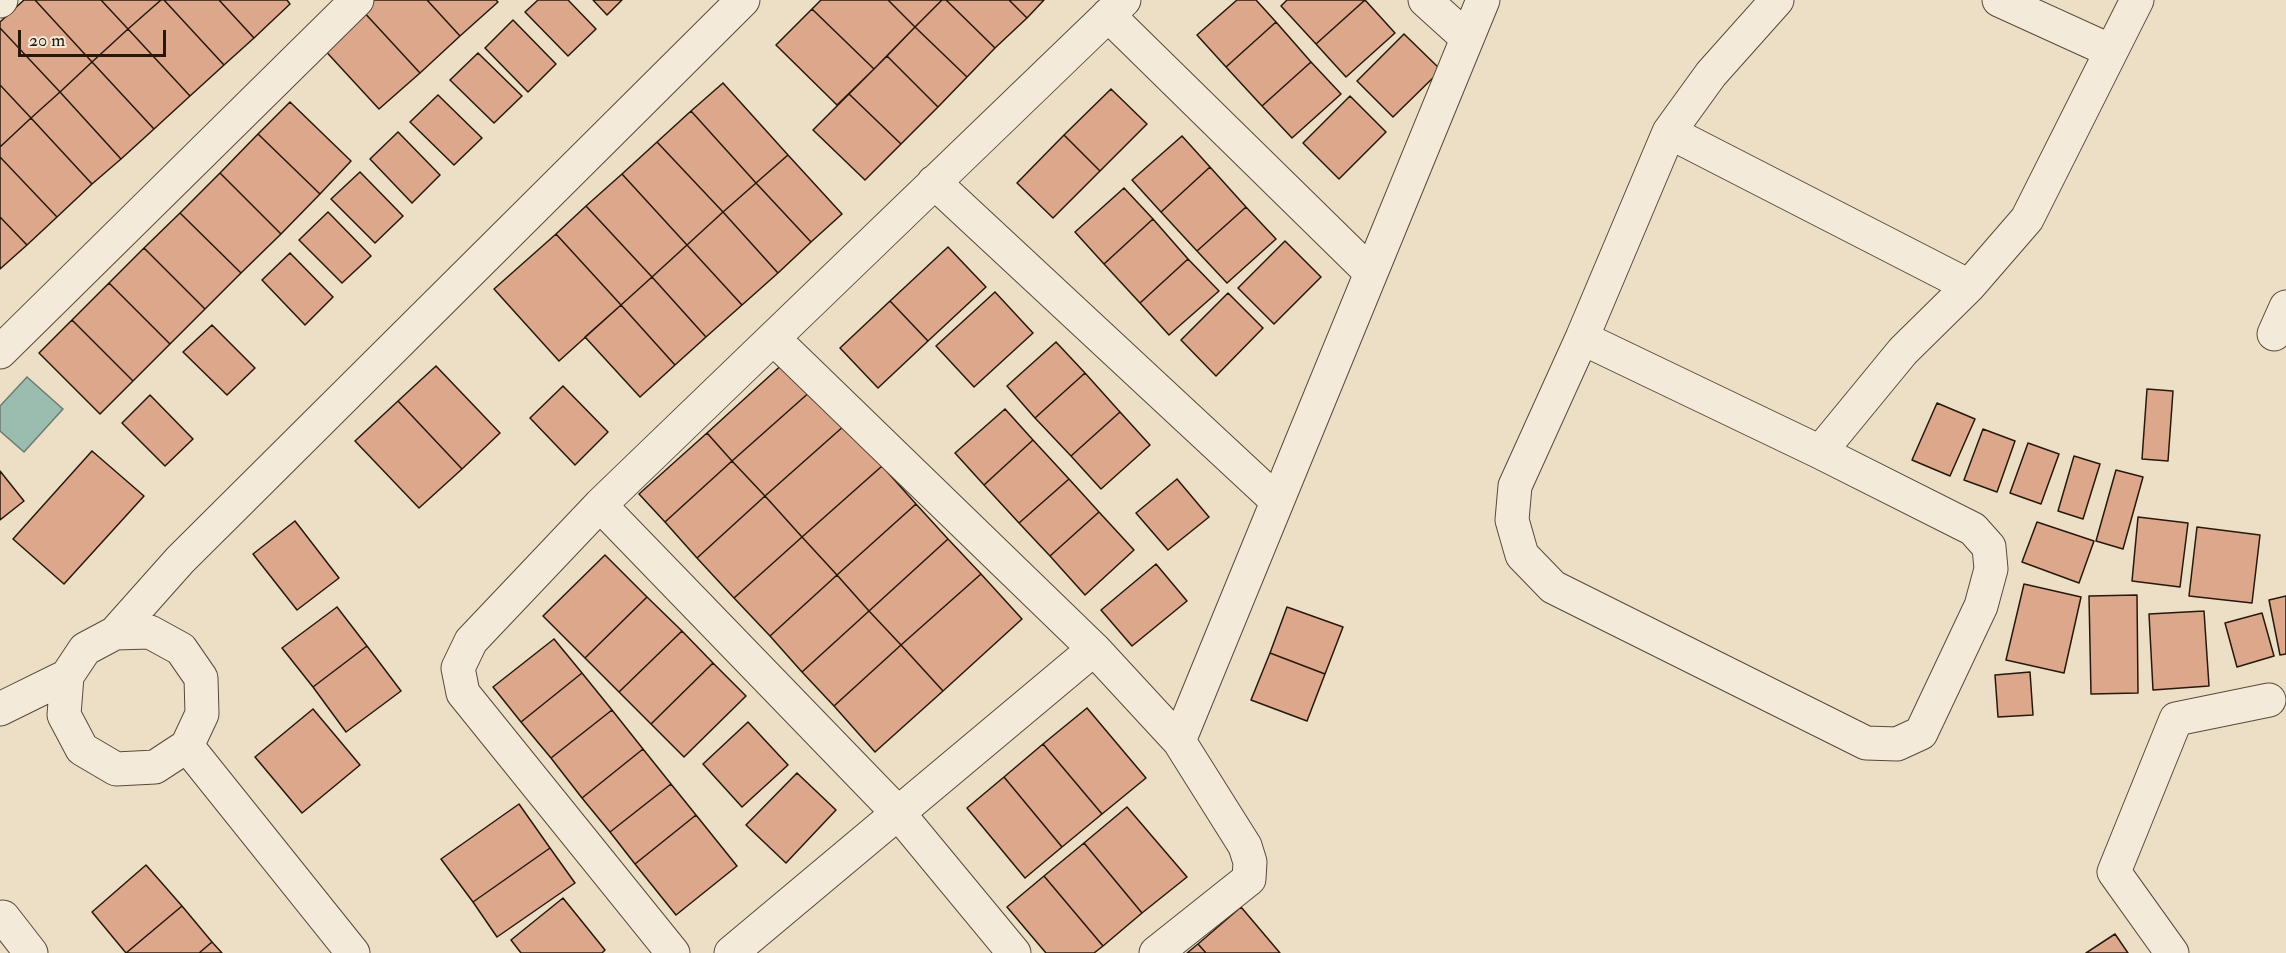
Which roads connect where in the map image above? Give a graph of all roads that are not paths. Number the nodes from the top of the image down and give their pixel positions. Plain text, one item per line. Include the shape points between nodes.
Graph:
1 (357, 0) edge
2 (743, 0) edge
3 (1425, 0) edge
4 (1483, 0) edge
5 (1777, 0) edge
6 (1999, 0) edge
7 (2137, 0) edge
8 (1116, 8) edge
9 (1467, 38) junction
10 (2111, 51) junction
11 (1669, 132) junction
12 (934, 182) junction
13 (1370, 272) junction
14 (1969, 286) junction
15 (1582, 338) junction
16 (774, 339) junction
17 (0, 352) edge
18 (1820, 452) junction
19 (1277, 501) junction
20 (600, 505) junction
21 (115, 633) junction
22 (1094, 649) junction
23 (67, 676) junction
24 (2269, 700) dead end
25 (0, 709) edge
26 (1179, 741) junction
27 (187, 746) junction
28 (899, 814) junction
29 (3, 917) dead end
30 (31, 953) edge
31 (353, 953) edge
32 (673, 953) edge
33 (731, 953) edge
34 (1014, 953) edge
35 (1156, 953) edge
36 (2172, 953) edge

1 - 17 street
2 - 21 street via 180,560
3 - 9 street
4 - 9 street
5 - 11 street via 1711,74
6 - 10 street
7 - 10 street
8 - 12 street
8 - 13 street
9 - 13 street
10 - 14 street via 2027,219
11 - 14 street
11 - 15 street
12 - 16 street
12 - 19 street
13 - 19 street
14 - 18 street via 1903,351
15 - 18 street
15 - 18 street via 1515,486 1512,520 1522,555 1553,587 1866,742 1897,744 1921,733 1981,606 1991,569 1989,547 1973,529
16 - 20 street
16 - 22 street
19 - 26 street
20 - 28 street
20 - 32 street via 471,641 458,668 463,693
21 - 23 street via 85,649
21 - 27 street via 150,632 181,649 201,678 202,714
22 - 26 street
22 - 28 street
23 - 25 street
23 - 27 street via 64,714 82,749 107,764 116,769 155,767
24 - 36 street via 2176,719 2114,872
26 - 35 street via 1245,846 1250,870 1249,879
27 - 31 street
28 - 33 street
28 - 34 street
29 - 30 street

